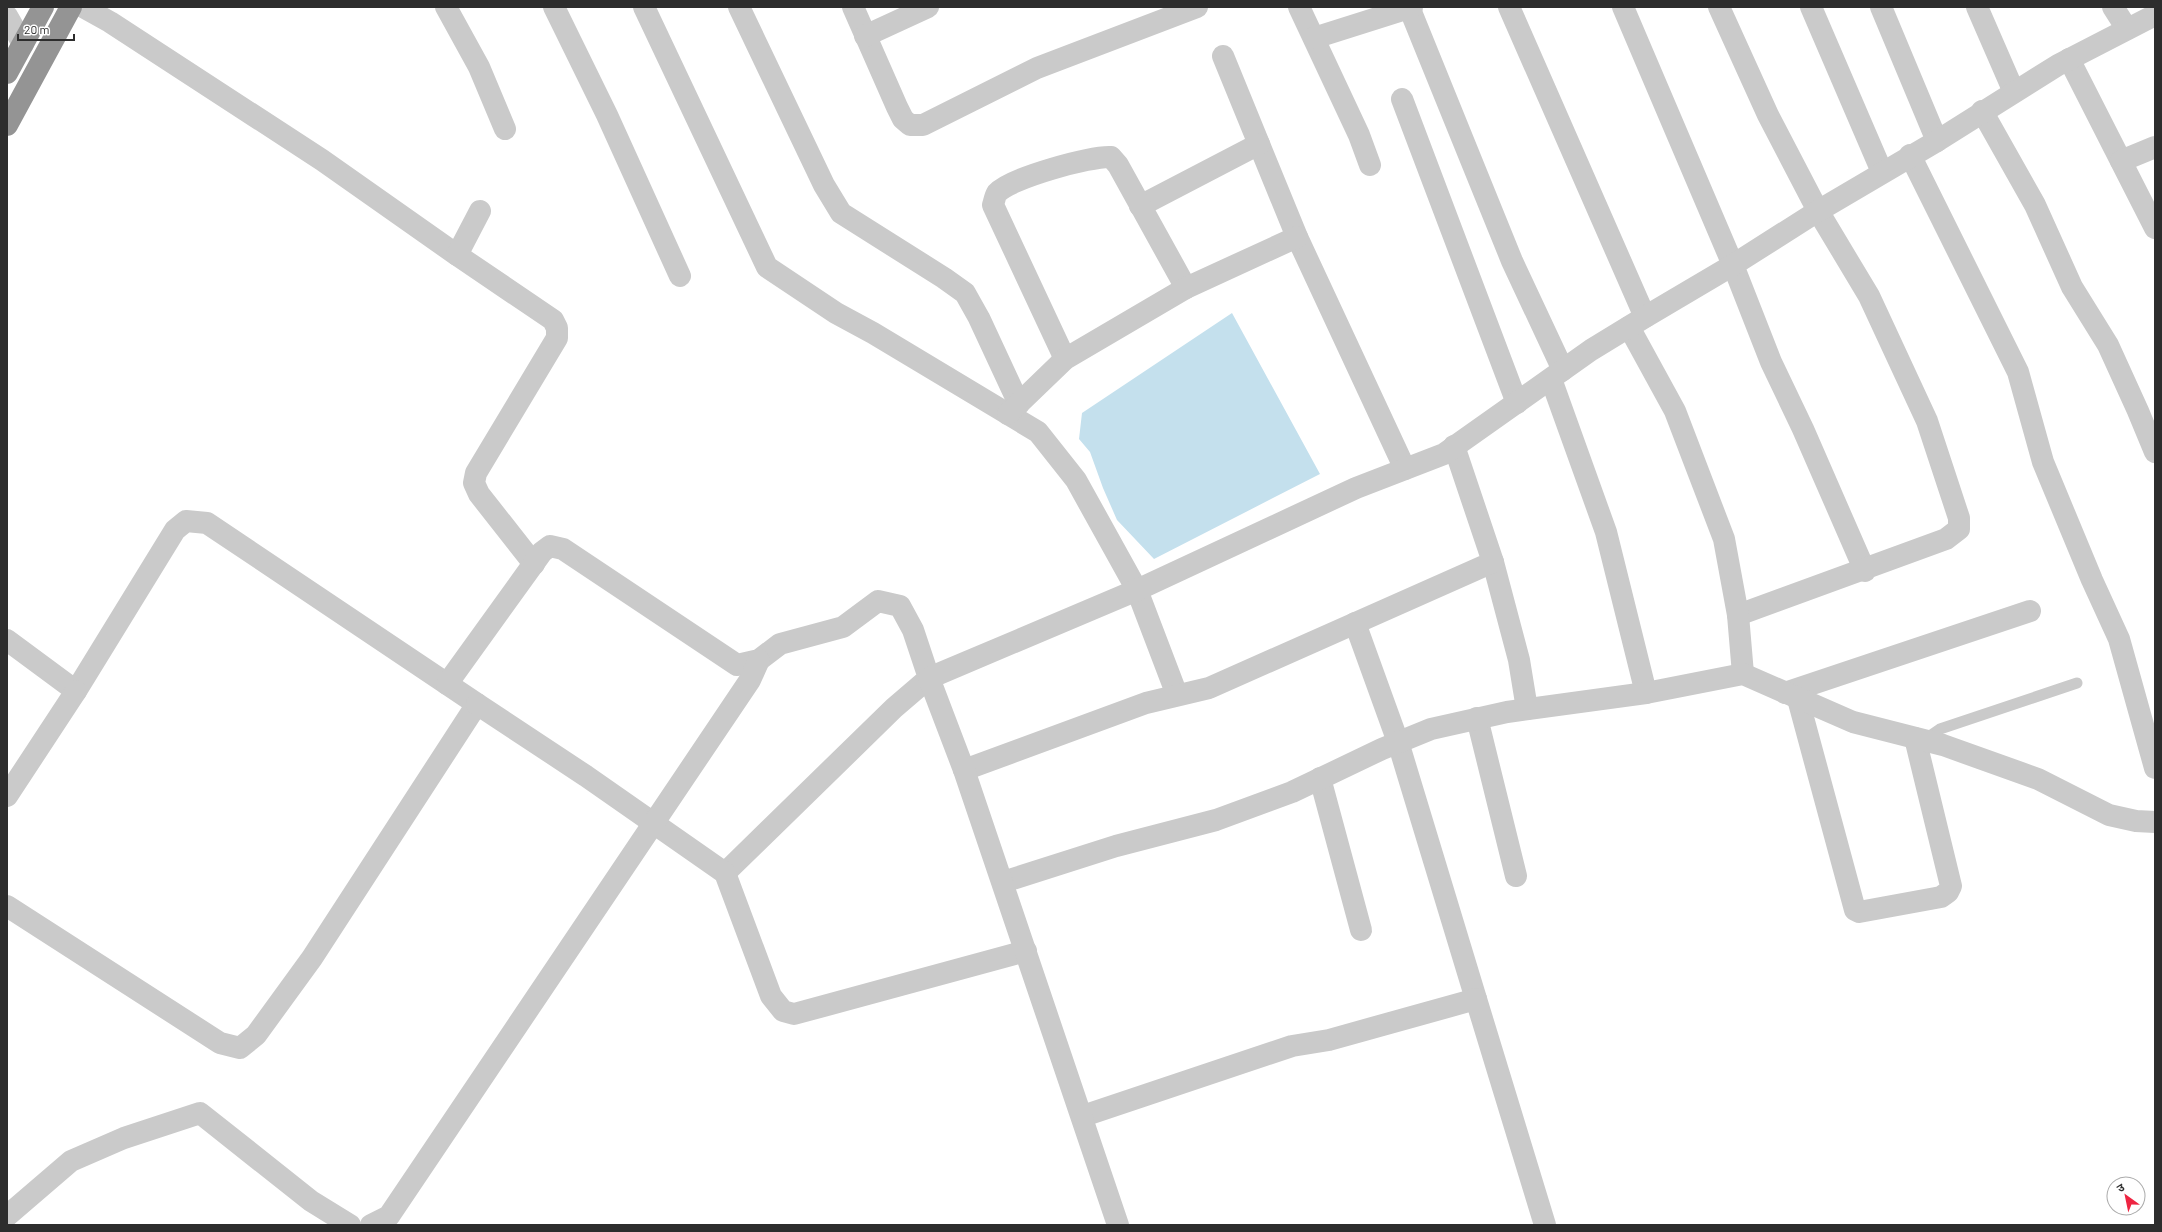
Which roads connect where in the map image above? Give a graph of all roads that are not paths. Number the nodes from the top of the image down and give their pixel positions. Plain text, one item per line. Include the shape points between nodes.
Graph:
1 (43, 7) edge
2 (71, 7) edge
3 (84, 7) edge
4 (446, 7) edge
5 (554, 7) edge
6 (644, 7) edge
7 (739, 7) edge
8 (853, 7) edge
9 (928, 7) edge
10 (1197, 7) edge
11 (1299, 7) edge
12 (1410, 7) edge
13 (1509, 7) edge
14 (1623, 7) edge
15 (1719, 7) edge
16 (1811, 7) edge
17 (1881, 7) edge
18 (1977, 7) edge
19 (2113, 7) edge
20 (2155, 15) edge
21 (7, 16) edge
22 (2127, 29) junction
23 (865, 36) junction
24 (1314, 38) junction
25 (23, 44) junction
26 (1223, 56) dead end
27 (2069, 59) junction
28 (7, 73) edge
29 (2014, 92) junction
30 (1402, 99) dead end
31 (1982, 111) junction
32 (7, 125) edge
33 (505, 129) dead end
34 (1937, 141) junction
35 (1259, 144) junction
36 (2155, 147) edge
37 (1910, 155) junction
38 (2121, 161) junction
39 (1370, 165) dead end
40 (1882, 172) junction
41 (1140, 206) junction
42 (480, 211) dead end
43 (1818, 211) junction
44 (2155, 228) edge
45 (1297, 237) junction
46 (457, 255) junction
47 (1733, 265) junction
48 (680, 276) dead end
49 (1186, 288) junction
50 (1637, 322) junction
51 (1065, 359) junction
52 (1557, 374) junction
53 (1517, 402) junction
54 (1014, 409) junction
55 (1454, 446) junction
56 (2155, 452) edge
57 (1405, 469) junction
58 (1493, 562) junction
59 (534, 564) junction
60 (1865, 571) junction
61 (1137, 590) junction
62 (2030, 611) dead end
63 (1738, 615) junction
64 (1355, 623) junction
65 (7, 640) edge
66 (759, 660) junction
67 (1743, 674) junction
68 (929, 678) junction
69 (2077, 683) dead end
70 (447, 684) junction
71 (76, 691) junction
72 (1646, 693) junction
73 (1177, 695) junction
74 (1791, 696) junction
75 (477, 704) junction
76 (1527, 709) junction
77 (1478, 718) junction
78 (1920, 739) junction
79 (1398, 742) junction
80 (2155, 768) edge
81 (964, 770) junction
82 (1320, 778) junction
83 (7, 796) edge
84 (2155, 822) edge
85 (653, 823) junction
86 (725, 873) junction
87 (1516, 876) dead end
88 (1003, 882) junction
89 (7, 906) edge
90 (1361, 930) dead end
91 (1026, 951) junction
92 (1476, 999) junction
93 (1083, 1116) junction
94 (7, 1216) edge
95 (350, 1225) edge
96 (371, 1225) edge
97 (1118, 1225) edge
98 (1545, 1225) edge

1 - 25 highway
2 - 32 highway
3 - 46 street via 322,160
4 - 33 street via 479,67
5 - 48 street
6 - 54 street via 767,267 836,313
7 - 54 street via 824,185 842,213 965,293 979,318
8 - 23 street
9 - 23 street
10 - 23 street via 1037,68 923,125 910,125 903,119
11 - 24 street
12 - 24 street
12 - 52 street
13 - 50 street
14 - 47 street
15 - 43 street via 1768,115
16 - 40 street
17 - 34 street
18 - 29 street
19 - 22 street
20 - 22 street
21 - 25 street
22 - 27 street
24 - 39 street via 1359,135
25 - 28 highway
26 - 35 street
27 - 29 street
27 - 38 street
29 - 31 street
30 - 53 street
31 - 34 street
31 - 56 street via 2035,205 2072,287 2108,345
34 - 37 street
35 - 41 street
35 - 45 street
36 - 38 street
37 - 40 street
37 - 80 street via 2018,372 2043,462 2118,638
38 - 44 street
40 - 43 street
41 - 49 street
41 - 51 street via 1118,164 1111,157 1051,169 1008,185 997,194 993,205
42 - 46 street
43 - 47 street
43 - 60 street via 1869,296 1927,421 1960,518 1959,529 1946,539
45 - 49 street
45 - 57 street
46 - 59 street via 552,320 557,328 557,338 476,473 474,483 479,494
47 - 50 street
47 - 60 street via 1771,362 1803,428
49 - 51 street
50 - 52 street
50 - 63 street via 1675,410 1724,539
51 - 54 street
52 - 53 street
52 - 72 street via 1606,532
53 - 55 street
54 - 61 street via 1038,432 1076,480
55 - 57 street via 1444,454
55 - 58 street
57 - 61 street via 1356,488
58 - 64 street
58 - 76 street via 1519,660
59 - 66 street via 550,546 563,549 737,665
59 - 70 street
60 - 63 street
61 - 68 street
61 - 73 street
62 - 74 street
63 - 67 street
64 - 73 street via 1209,688
64 - 79 street
65 - 71 street
66 - 68 street via 780,644 843,627 878,601 900,606 913,630
66 - 85 street via 750,680
67 - 72 street
67 - 74 street
68 - 81 street
68 - 86 street via 894,708
69 - 78 lane via 1940,729
70 - 71 street via 207,523 186,521 175,530
70 - 75 street
71 - 83 street
72 - 76 street
73 - 81 street via 1146,703
74 - 78 street via 1853,722
74 - 78 street via 1855,910 1859,912 1942,897 1948,892 1950,886
75 - 85 street
75 - 89 street via 312,958 256,1035 240,1048 220,1043
76 - 77 street
77 - 79 street via 1431,729
77 - 87 street
78 - 84 street via 2038,779 2109,816
79 - 82 street
79 - 92 street
81 - 88 street
82 - 88 street via 1292,792 1216,820 1116,846
82 - 90 street
85 - 86 street
85 - 96 street via 389,1216
86 - 91 street via 771,996 783,1011 794,1014
88 - 91 street
91 - 93 street
92 - 93 street via 1329,1040 1292,1046
92 - 98 street
93 - 97 street
94 - 95 street via 71,1161 124,1138 200,1113 311,1201

